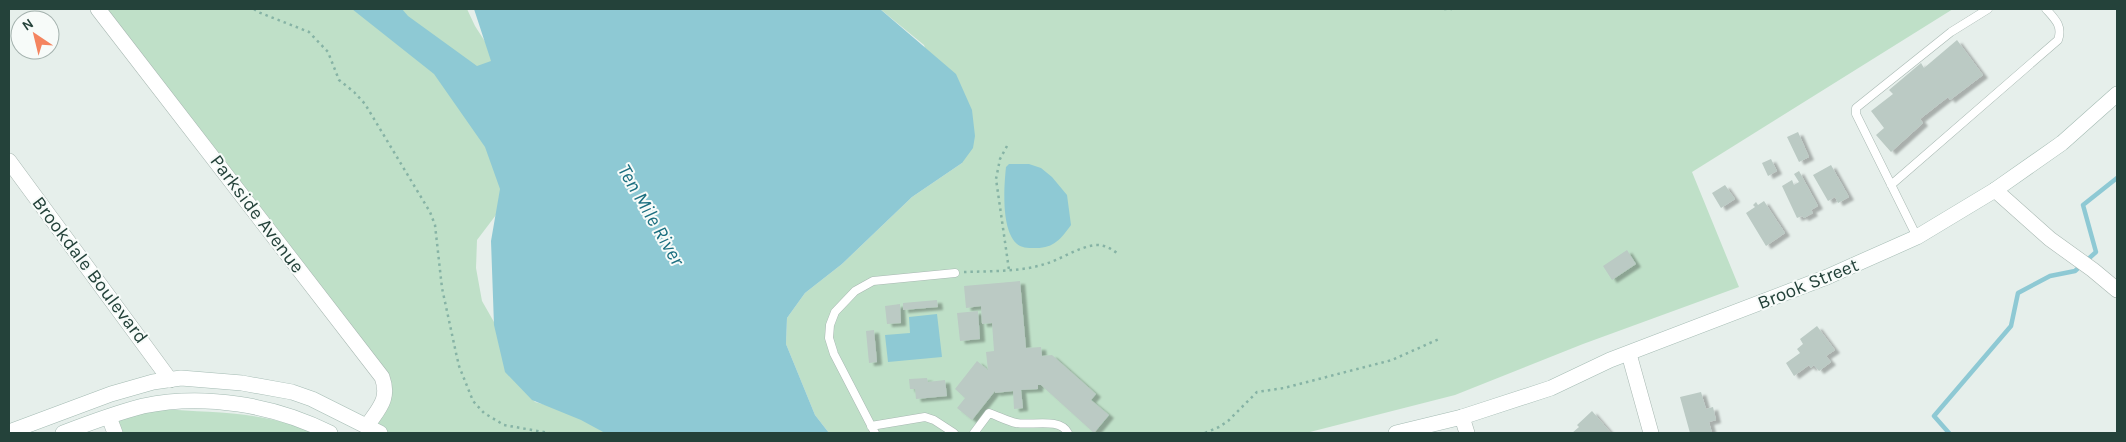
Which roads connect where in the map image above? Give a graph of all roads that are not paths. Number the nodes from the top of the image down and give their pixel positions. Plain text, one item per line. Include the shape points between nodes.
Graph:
1 (98, 9) edge
2 (1988, 9) edge
3 (2046, 9) edge
4 (2117, 94) edge
5 (9, 161) edge
6 (1891, 185) junction
7 (1995, 190) junction
8 (1917, 237) junction
9 (956, 273) road end
10 (2117, 290) edge
11 (1629, 354) junction
12 (170, 380) junction
13 (1464, 416) junction
14 (109, 417) junction
15 (374, 430) edge
16 (873, 430) edge
17 (9, 432) edge
18 (63, 433) edge
19 (115, 433) edge
20 (330, 433) edge
21 (954, 433) edge
22 (974, 433) edge
23 (1068, 433) edge
24 (1396, 433) edge
25 (1467, 433) edge
26 (1651, 433) edge

1 - 15 main road, Parkside Avenue via 382,377 386,395
2 - 6 lane via 1951,32 1856,108
3 - 6 lane via 2059,25 2058,40
4 - 7 main road, Brook Street via 2062,143
5 - 12 main road, Brookdale Boulevard
6 - 8 lane
7 - 8 main road, Brook Street
7 - 10 main road via 2050,239
8 - 11 main road, Brook Street via 1827,278
9 - 16 lane via 873,281 855,291 835,312 829,338 834,354
11 - 13 main road, Brook Street via 1550,388
11 - 26 main road
12 - 15 main road via 216,380 292,392
12 - 17 main road via 111,394
13 - 24 main road, Brook Street
13 - 25 main road
14 - 18 main road
14 - 19 main road
14 - 20 main road via 152,405 203,401 266,410
16 - 21 lane via 925,417
22 - 23 lane via 990,413 1015,423 1062,426

